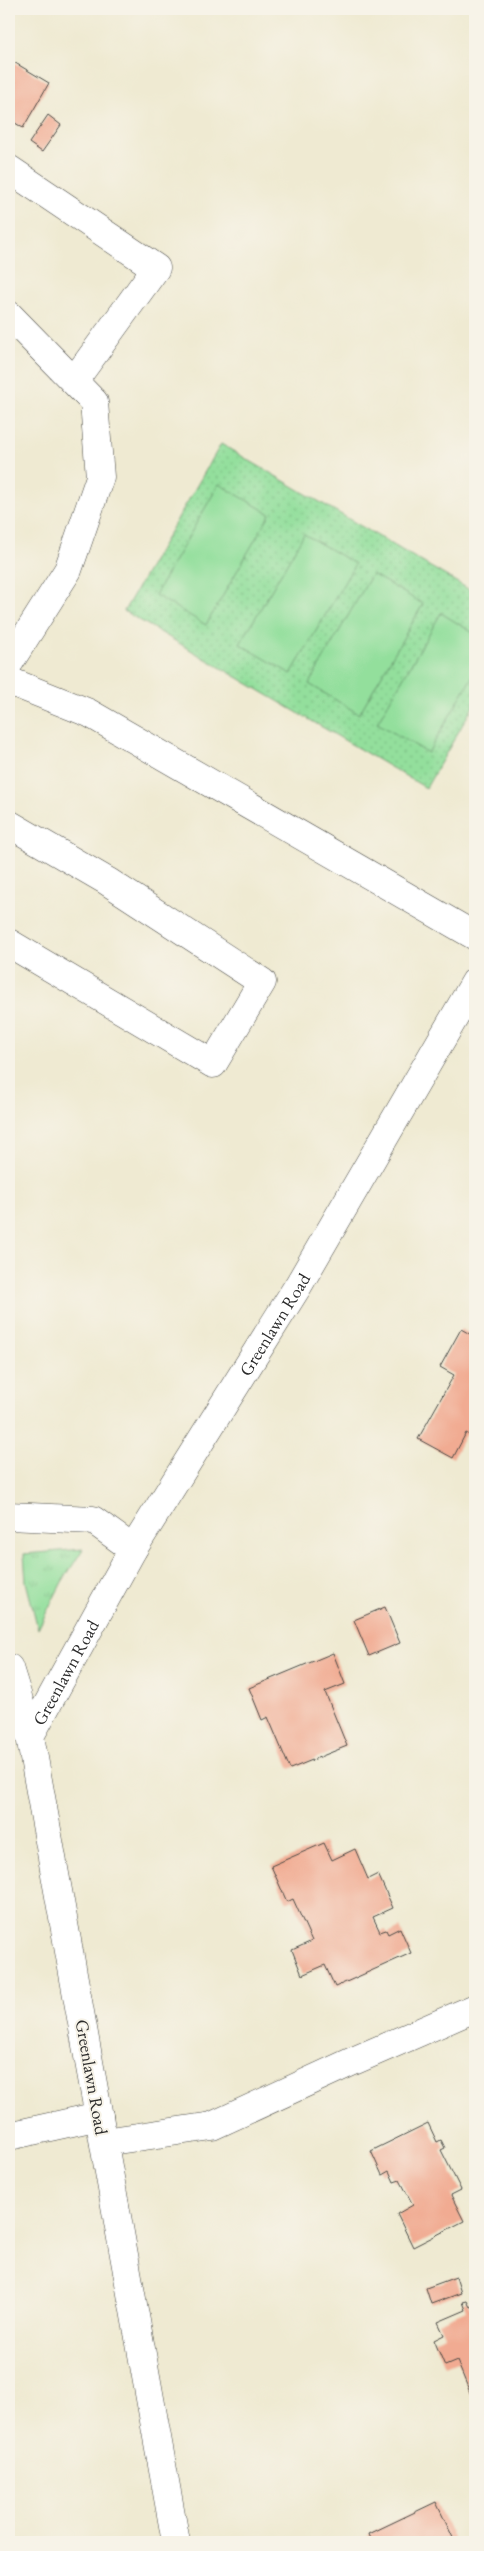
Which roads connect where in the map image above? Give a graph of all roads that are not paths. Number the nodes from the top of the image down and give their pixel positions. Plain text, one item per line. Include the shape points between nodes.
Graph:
1 (9, 169) edge
2 (9, 316) edge
3 (74, 381) junction
4 (9, 663) edge
5 (9, 681) edge
6 (9, 824) edge
7 (475, 936) edge
8 (9, 943) edge
9 (475, 982) edge
10 (9, 1516) edge
11 (133, 1549) junction
12 (9, 1668) edge
13 (30, 1736) junction
14 (475, 2008) edge
15 (99, 2116) junction
16 (9, 2136) edge
17 (104, 2142) junction
18 (176, 2542) edge

1 - 3 main road via 156,268
2 - 3 main road
3 - 4 main road via 94,402 100,477 68,570
5 - 7 main road via 89,713
6 - 8 main road via 107,881 262,982 214,1064
9 - 11 main road, Greenlawn Road via 298,1286
10 - 11 main road via 93,1520
11 - 13 main road, Greenlawn Road
12 - 13 main road
13 - 15 main road, Greenlawn Road
14 - 17 main road via 212,2126
15 - 16 main road
15 - 17 main road, Greenlawn Road
17 - 18 main road, Greenlawn Road

